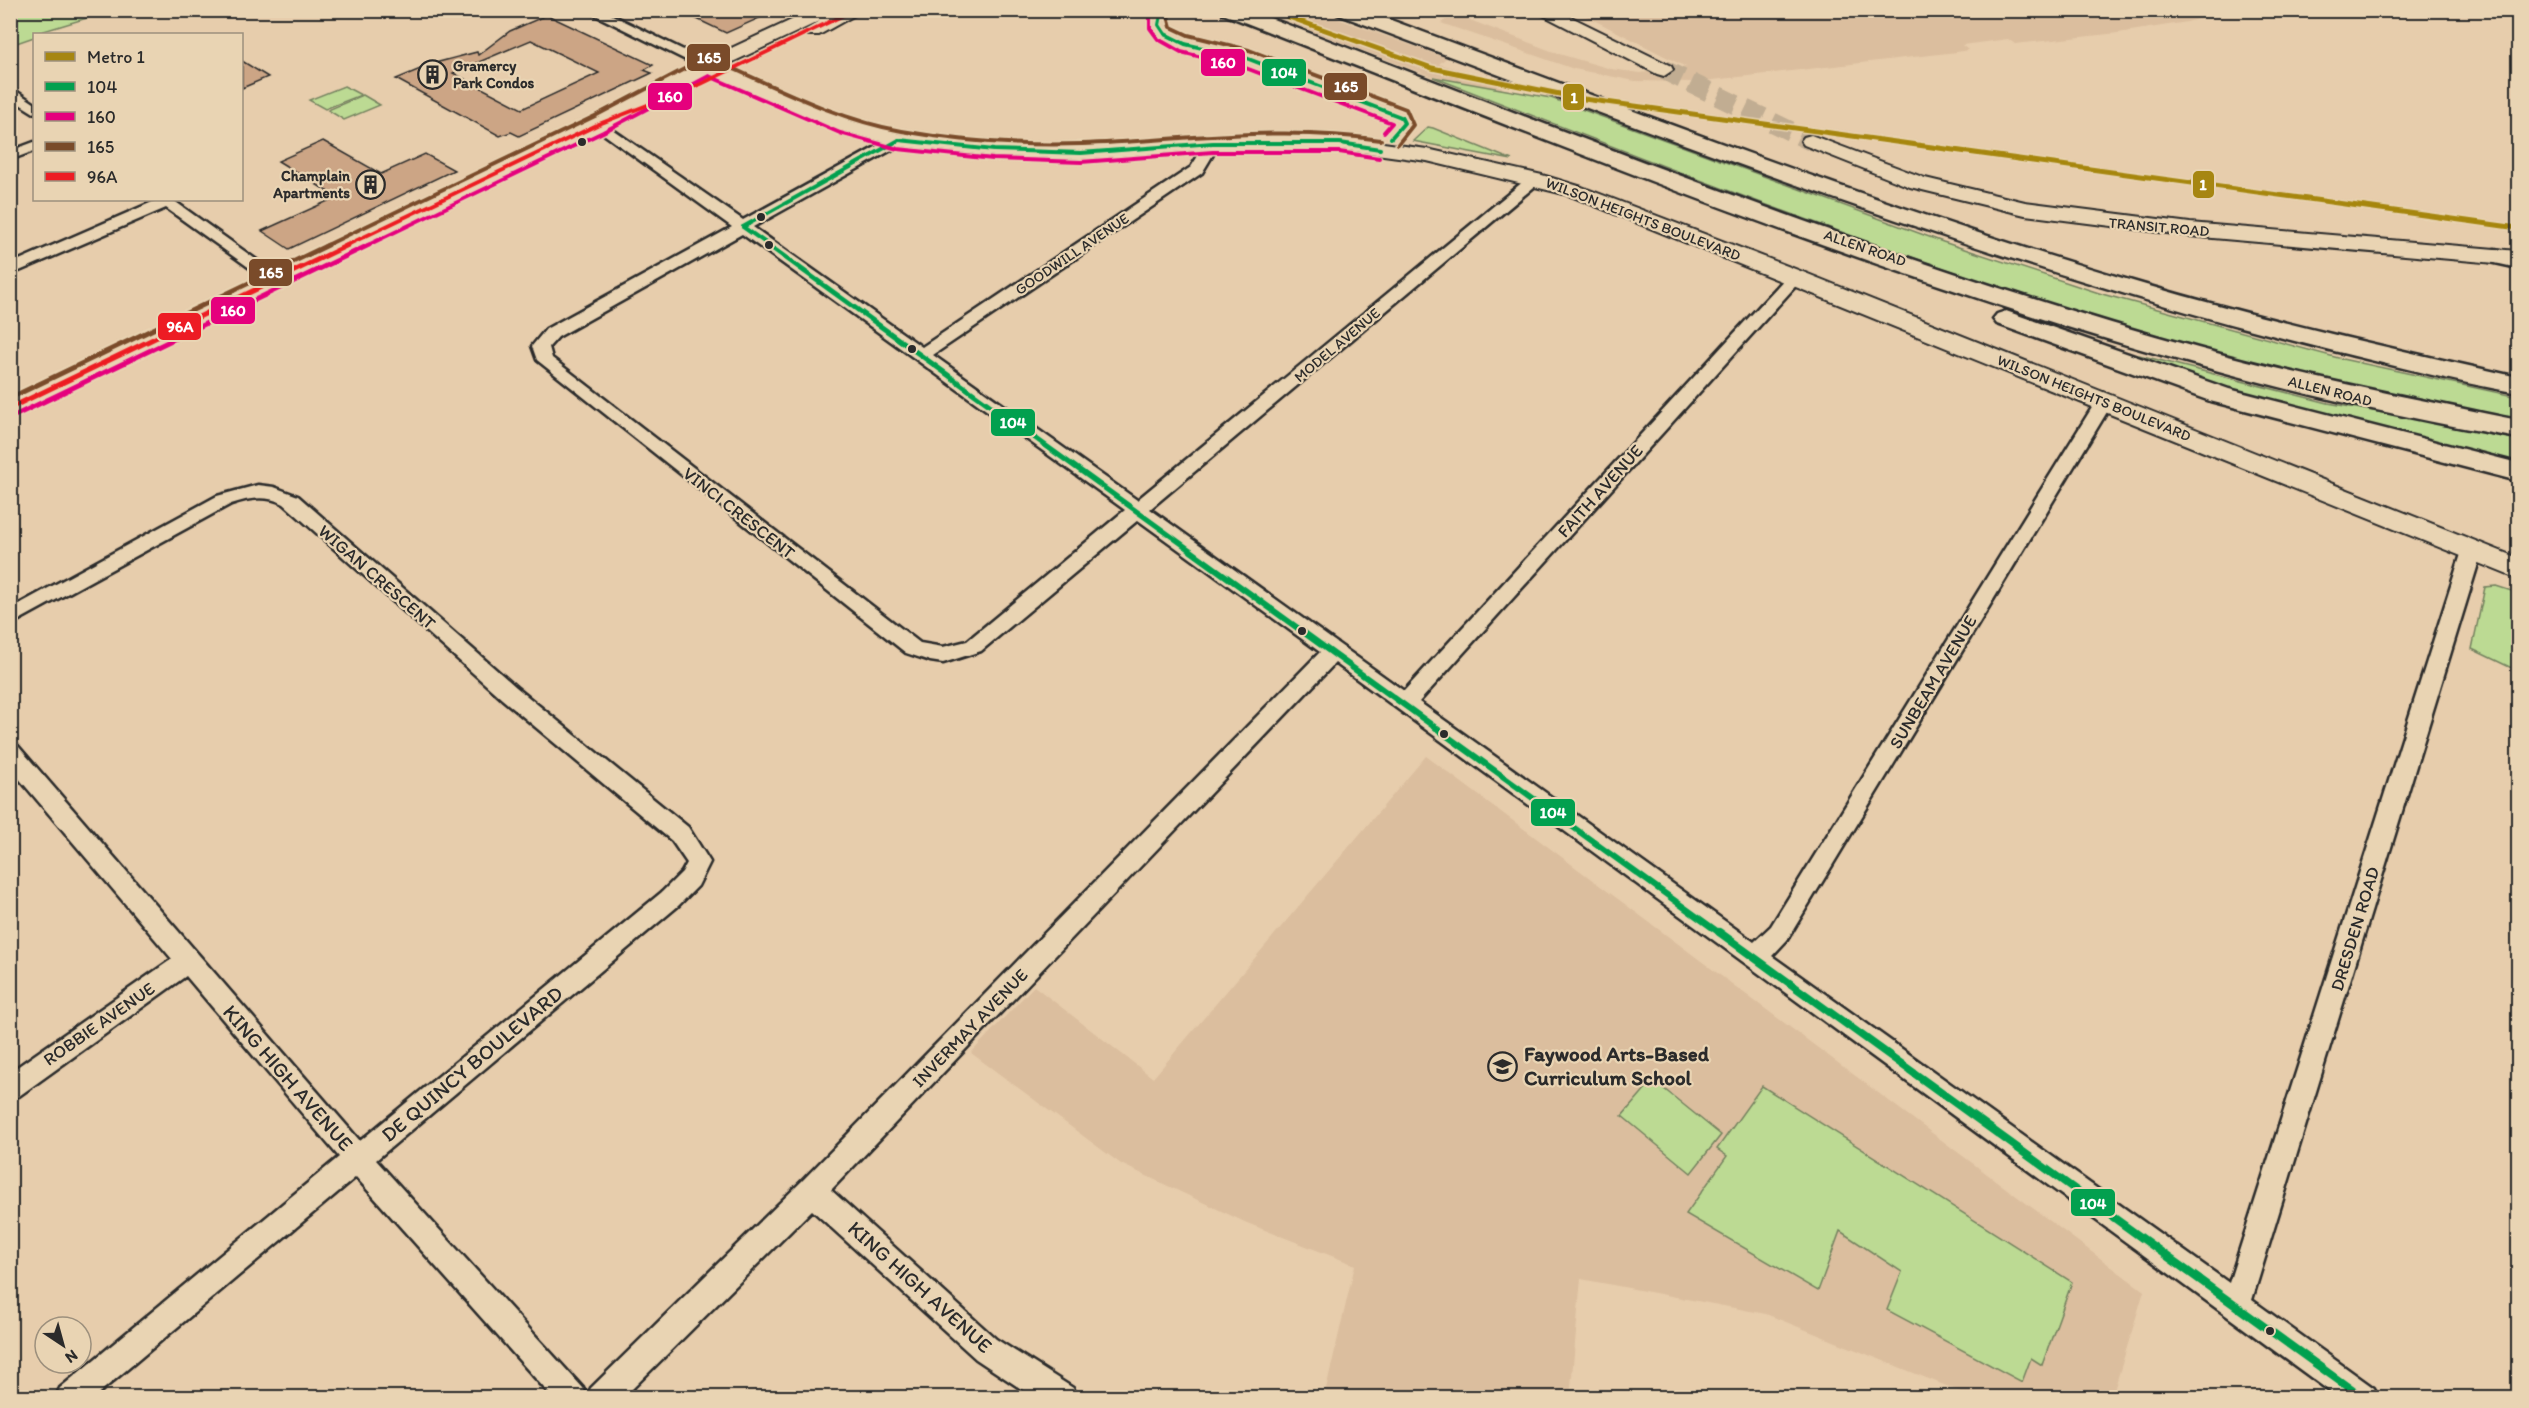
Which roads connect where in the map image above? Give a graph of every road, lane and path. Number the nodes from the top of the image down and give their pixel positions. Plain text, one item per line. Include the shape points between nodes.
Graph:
1 (591, 10) edge
2 (828, 10) edge
3 (855, 10) edge
4 (1230, 10) edge
5 (1344, 10) edge
6 (1542, 10) edge
7 (717, 70) junction
8 (1664, 70) tunnel mouth
9 (10, 92) edge
10 (33, 108) edge
11 (1510, 117) junction
12 (599, 124) junction
13 (899, 140) junction
14 (1811, 141) tunnel mouth
15 (1214, 144) junction
16 (33, 146) edge
17 (10, 156) edge
18 (1535, 179) junction
19 (166, 201) edge
20 (743, 226) junction
21 (2511, 258) edge
22 (10, 270) edge
23 (1795, 277) junction
24 (278, 281) junction
25 (921, 355) junction
26 (2472, 375) junction
27 (2518, 379) edge
28 (2518, 385) edge
29 (2104, 402) junction
30 (10, 408) edge
31 (2518, 429) edge
32 (2518, 472) edge
33 (1138, 510) junction
34 (2472, 552) junction
35 (2518, 569) edge
36 (10, 618) edge
37 (1333, 652) junction
38 (1405, 704) junction
39 (10, 752) edge
40 (699, 862) joint
41 (1756, 956) junction
42 (188, 961) junction
43 (10, 1087) edge
44 (358, 1159) junction
45 (812, 1191) junction
46 (2236, 1306) junction
47 (70, 1398) edge
48 (573, 1398) edge
49 (601, 1398) edge
50 (1063, 1398) edge
51 (2364, 1398) edge

1 - 7 street
2 - 7 main road
3 - 7 main road
4 - 11 highway, ALLEN ROAD
5 - 26 highway via 1735,156 2082,274 2239,320
6 - 8 main road
7 - 12 main road
7 - 13 main road, WILSON HEIGHTS BOULEVARD via 843,125
9 - 10 street
11 - 31 highway, ALLEN ROAD via 1804,228 2035,306 2333,393
11 - 32 highway via 1584,151 1973,308 2220,394
12 - 20 street
12 - 24 main road
13 - 15 main road, WILSON HEIGHTS BOULEVARD via 994,150 1081,153
13 - 20 street
14 - 21 main road, TRANSIT ROAD via 1850,160 1933,188 2031,211 2118,224
15 - 18 main road, WILSON HEIGHTS BOULEVARD via 1340,143 1427,155
15 - 25 street, GOODWILL AVENUE via 1197,170
16 - 17 street
18 - 23 main road, WILSON HEIGHTS BOULEVARD
18 - 33 street, MODEL AVENUE
19 - 22 street
19 - 24 street
20 - 25 street
20 - 33 street, VINCI CRESCENT via 552,333 540,346 545,360 913,648 933,656 974,646
23 - 29 main road, WILSON HEIGHTS BOULEVARD
23 - 38 street, FAITH AVENUE
24 - 30 main road
25 - 33 street
26 - 27 highway
26 - 28 highway
29 - 34 main road, WILSON HEIGHTS BOULEVARD
29 - 41 street, SUNBEAM AVENUE via 1779,933
33 - 37 street
34 - 35 main road, WILSON HEIGHTS BOULEVARD
34 - 46 street, DRESDEN ROAD
36 - 40 street, WIGAN CRESCENT via 224,500 246,492 277,492 291,500 509,693 680,834
37 - 38 street
37 - 45 street, INVERMAY AVENUE
38 - 41 street
39 - 42 street, KING HIGH AVENUE
40 - 44 street, DE QUINCY BOULEVARD via 690,879 670,899
41 - 46 street
42 - 43 street, ROBBIE AVENUE
42 - 44 street, KING HIGH AVENUE
44 - 47 street, DE QUINCY BOULEVARD
44 - 48 street, KING HIGH AVENUE
45 - 49 street, INVERMAY AVENUE
45 - 50 street, KING HIGH AVENUE via 986,1349
46 - 51 street

